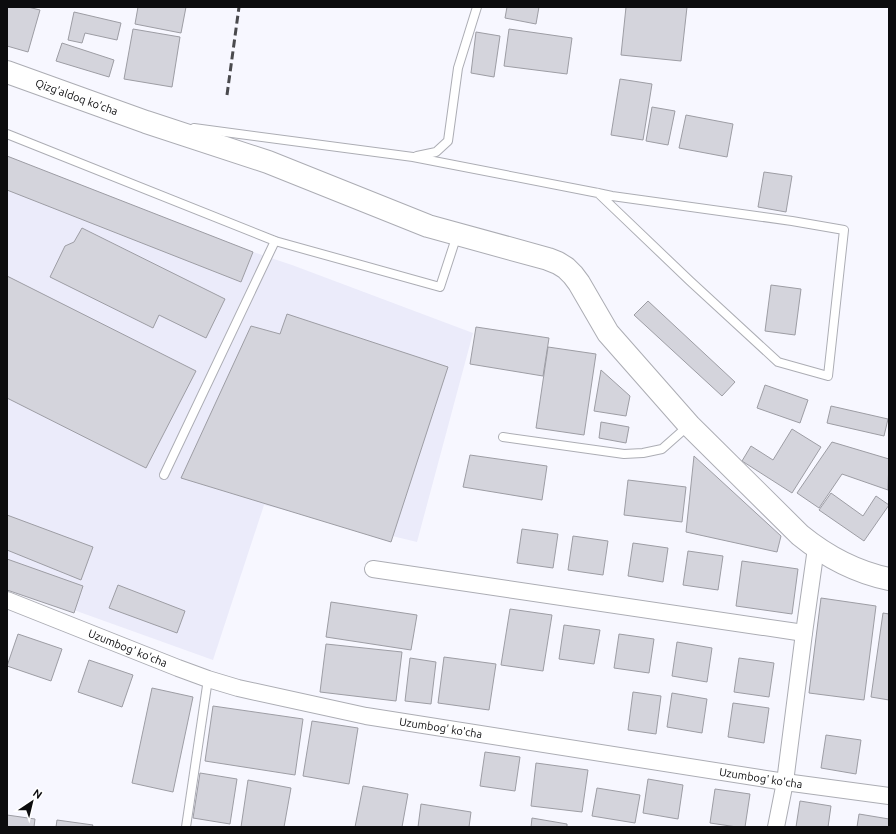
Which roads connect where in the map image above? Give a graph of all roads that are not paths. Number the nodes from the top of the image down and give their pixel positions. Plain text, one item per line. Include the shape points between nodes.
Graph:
1 (477, 7) edge
2 (7, 72) edge
3 (146, 122) junction
4 (7, 134) edge
5 (413, 157) junction
6 (598, 193) junction
7 (458, 234) junction
8 (275, 241) junction
9 (689, 425) junction
10 (503, 437) dead end
11 (164, 475) dead end
12 (816, 548) junction
13 (373, 569) dead end
14 (889, 579) edge
15 (7, 600) edge
16 (804, 633) junction
17 (208, 679) junction
18 (785, 782) junction
19 (889, 796) edge
20 (186, 827) edge
21 (776, 827) edge

1 - 5 lane via 458,68 448,141 436,152
2 - 3 street, Qizg'aldoq ko'cha
3 - 5 lane
3 - 7 street, Qizg'aldoq ko'cha via 268,162 428,226
4 - 8 lane
5 - 6 lane
6 - 6 lane via 844,230 828,376 778,362
7 - 8 lane via 440,287
7 - 9 street, Qizg'aldoq ko'cha via 548,259 566,268 579,283 608,333
8 - 11 lane
9 - 10 lane via 662,449 643,453 624,454
9 - 12 street, Qizg'aldoq ko'cha
12 - 14 street, Qizg'aldoq ko'cha via 857,570
12 - 16 street
13 - 16 street
15 - 17 street, Uzumbog' ko'cha
16 - 18 street
17 - 18 street, Uzumbog' ko'cha via 366,716
17 - 20 lane
18 - 19 street, Uzumbog' ko'cha
18 - 21 street

